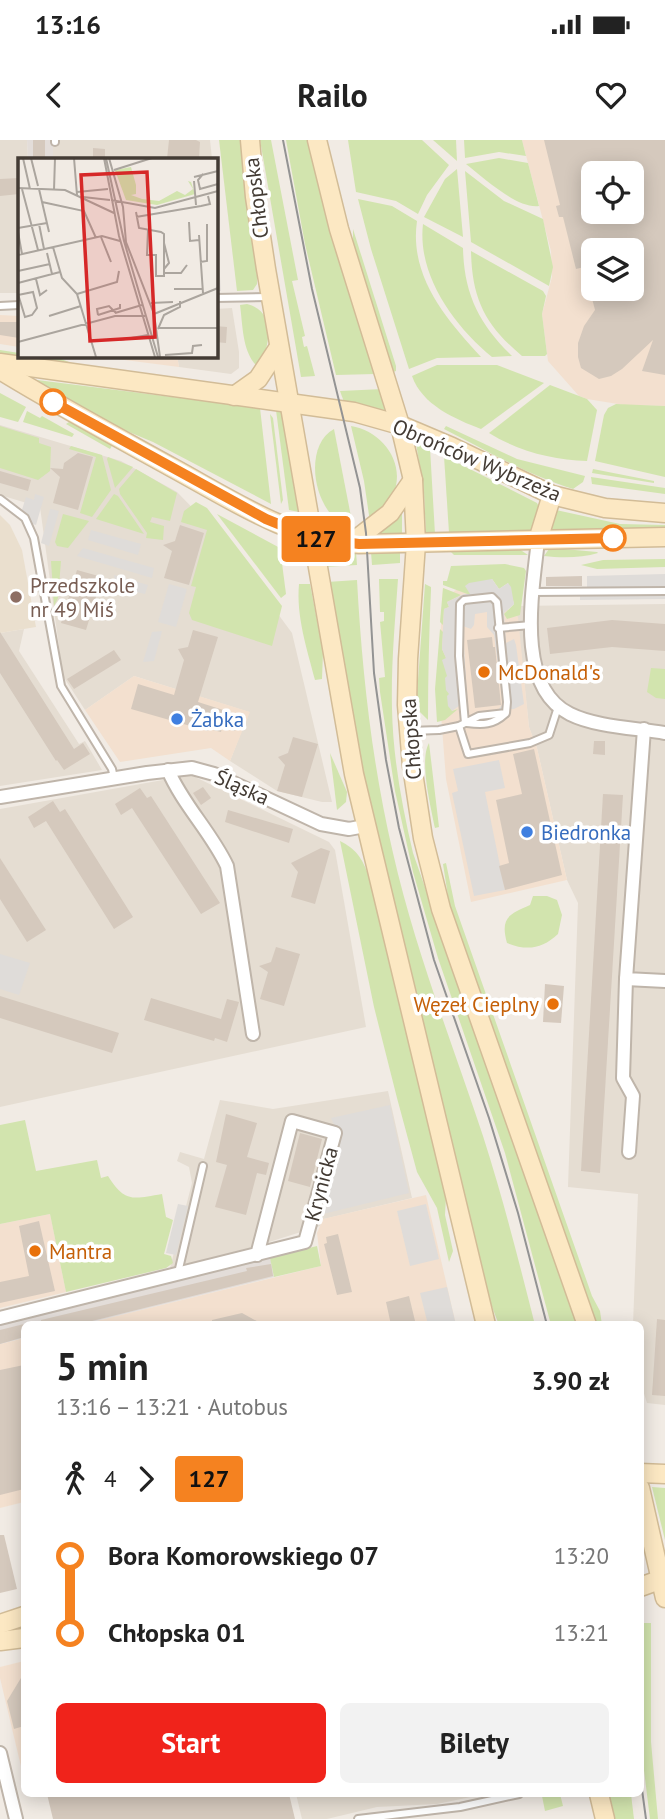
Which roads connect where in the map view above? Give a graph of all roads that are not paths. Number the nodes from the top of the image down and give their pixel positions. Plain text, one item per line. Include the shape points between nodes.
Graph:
1 (250, 140) edge
2 (317, 140) edge
3 (271, 297) junction
4 (217, 298) edge
5 (18, 305) edge
6 (0, 306) edge
7 (279, 347) junction
8 (0, 363) edge
9 (0, 370) edge
10 (234, 396) junction
11 (289, 403) junction
12 (400, 425) junction
13 (413, 480) junction
14 (552, 495) junction
15 (0, 499) edge
16 (665, 513) edge
17 (665, 537) edge
18 (313, 538) junction
19 (538, 540) junction
20 (416, 543) junction
21 (350, 544) junction
22 (665, 591) edge
23 (532, 592) junction
24 (531, 625) junction
25 (498, 628) junction
26 (558, 707) junction
27 (462, 724) junction
28 (644, 729) junction
29 (409, 731) junction
30 (665, 733) edge
31 (168, 770) junction
32 (114, 778) junction
33 (0, 797) edge
34 (365, 826) junction
35 (626, 979) junction
36 (665, 982) edge
37 (253, 1034) dead end
38 (629, 1152) dead end
39 (203, 1166) dead end
40 (257, 1255) junction
41 (177, 1275) junction
42 (0, 1318) edge
43 (485, 1321) edge
44 (586, 1321) edge
45 (644, 1473) edge
46 (665, 1474) edge
47 (644, 1503) edge
48 (664, 1579) edge
49 (644, 1586) edge
50 (665, 1598) edge
51 (21, 1617) edge
52 (0, 1624) edge
53 (21, 1639) edge
54 (0, 1641) edge
55 (0, 1753) edge
56 (505, 1797) edge
57 (600, 1797) edge
58 (16, 1819) edge
59 (358, 1819) edge
60 (605, 1819) edge

1 - 3 main road, Chłopska
2 - 12 main road, Chłopska via 339,229
3 - 4 lane
3 - 7 main road, Chłopska
5 - 6 lane
7 - 10 main road via 258,379
7 - 11 main road, Chłopska
8 - 10 main road, Obrońców Wybrzeża
9 - 18 main road via 266,519
10 - 11 main road, Obrońców Wybrzeża
11 - 12 main road, Obrońców Wybrzeża via 354,412
11 - 18 main road, Chłopska
12 - 13 main road, Chłopska
12 - 14 main road, Obrońców Wybrzeża
13 - 20 main road, Chłopska
13 - 21 main road via 390,513
14 - 16 main road, Obrońców Wybrzeża via 605,508
14 - 19 main road
15 - 32 lane via 25,518 36,547 61,686 113,769
17 - 19 main road
18 - 21 main road
18 - 34 main road, Chłopska
19 - 20 main road
19 - 23 street
20 - 21 main road
20 - 29 main road, Chłopska via 408,659
22 - 23 lane
23 - 24 street
24 - 25 lane
24 - 26 street via 540,680
25 - 27 lane via 506,713 479,716
25 - 27 lane via 496,599 462,601
26 - 27 lane via 549,735 468,754
26 - 28 street via 593,721
27 - 29 lane
28 - 30 street
28 - 35 street
29 - 44 main road, Chłopska via 418,816 441,909
31 - 32 street, Śląska
31 - 34 street, Śląska via 192,768 214,774 321,824 349,829
31 - 37 street via 228,866
32 - 33 street, Śląska
34 - 43 main road, Chłopska
35 - 36 street
35 - 38 street via 623,1078 633,1096
39 - 41 lane
40 - 40 street, Krynicka via 292,1121 335,1133 305,1242
40 - 41 street, Krynicka
41 - 42 street, Krynicka
45 - 46 main road
47 - 48 main road
48 - 49 main road
48 - 50 main road
51 - 52 main road
53 - 54 main road
55 - 58 street
56 - 59 lane
57 - 60 main road

